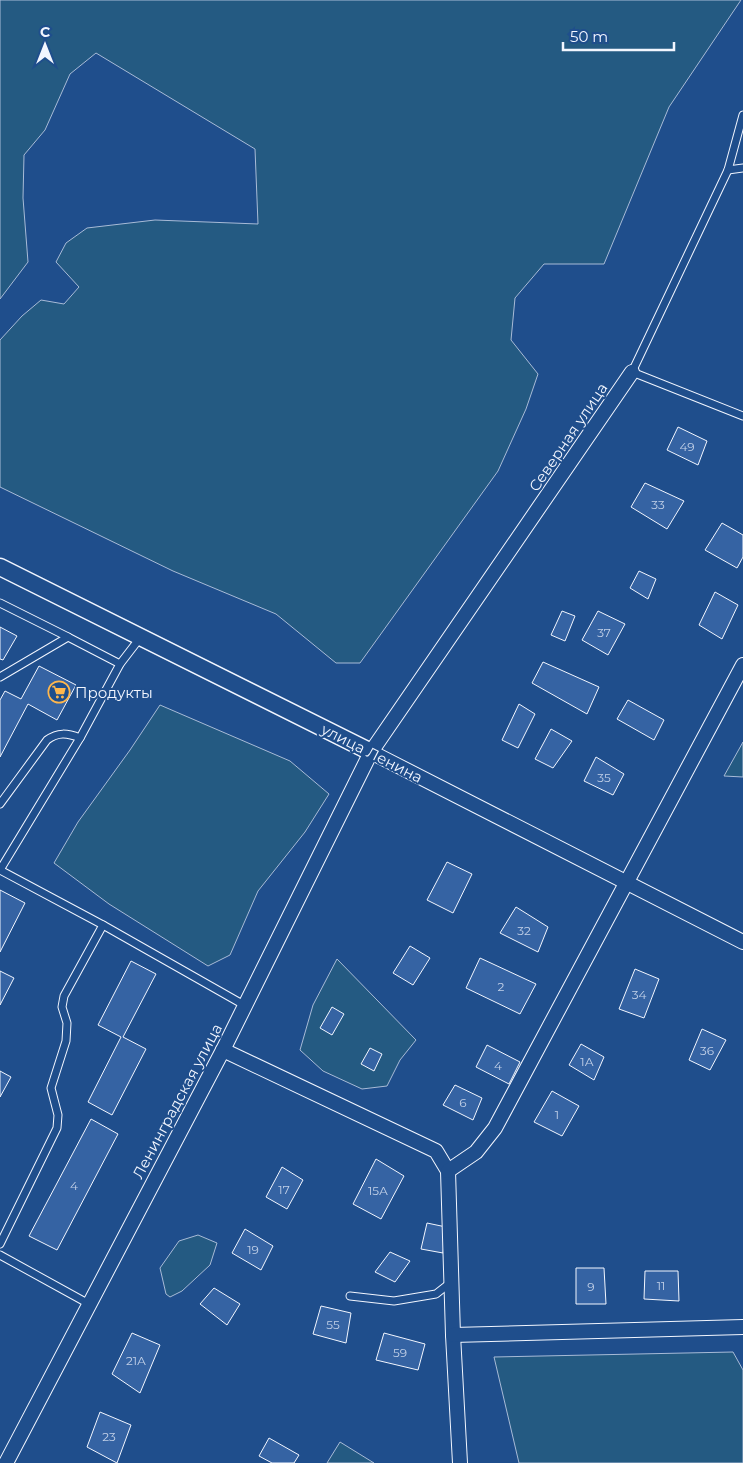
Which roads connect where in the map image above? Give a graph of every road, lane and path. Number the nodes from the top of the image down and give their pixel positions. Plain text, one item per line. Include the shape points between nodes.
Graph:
1 (743, 115) edge
2 (743, 168) edge
3 (728, 170) junction
4 (632, 372) junction
5 (743, 416) edge
6 (0, 567) edge
7 (0, 603) edge
8 (68, 638) junction
9 (141, 638) junction
10 (120, 664) junction
11 (743, 665) edge
12 (0, 677) edge
13 (80, 738) junction
14 (371, 752) junction
15 (3, 797) edge
16 (0, 804) edge
17 (0, 870) edge
18 (627, 882) junction
19 (103, 925) junction
20 (743, 942) edge
21 (244, 1006) junction
22 (223, 1050) junction
23 (448, 1171) junction
24 (0, 1244) edge
25 (0, 1255) edge
26 (451, 1282) junction
27 (350, 1296) dead end
28 (89, 1304) junction
29 (741, 1329) edge
30 (453, 1335) junction
31 (6, 1463) edge
32 (460, 1463) edge

1 - 3 lane, Северная улица
2 - 3 lane
3 - 4 lane, Северная улица
4 - 5 lane
4 - 14 street, Северная улица
6 - 9 street, улица Ленина
7 - 8 lane
8 - 10 lane
8 - 12 lane
9 - 10 lane
9 - 14 street, улица Ленина
10 - 13 lane
11 - 18 street
13 - 15 lane via 68,734 54,735 47,740
13 - 17 lane
14 - 18 street, улица Ленина
14 - 21 street, Ленинградская улица
15 - 16 lane
17 - 19 lane
18 - 20 street, улица Ленина
18 - 23 street via 495,1128 476,1152
19 - 21 lane
19 - 24 lane via 64,996 66,1041 51,1088 58,1115 57,1128
21 - 22 street, Ленинградская улица
22 - 23 street via 436,1151
22 - 28 street, Ленинградская улица
23 - 26 street
25 - 28 lane
26 - 27 lane via 436,1294 394,1301
26 - 30 street
28 - 31 street, Ленинградская улица
29 - 30 street
30 - 32 street

